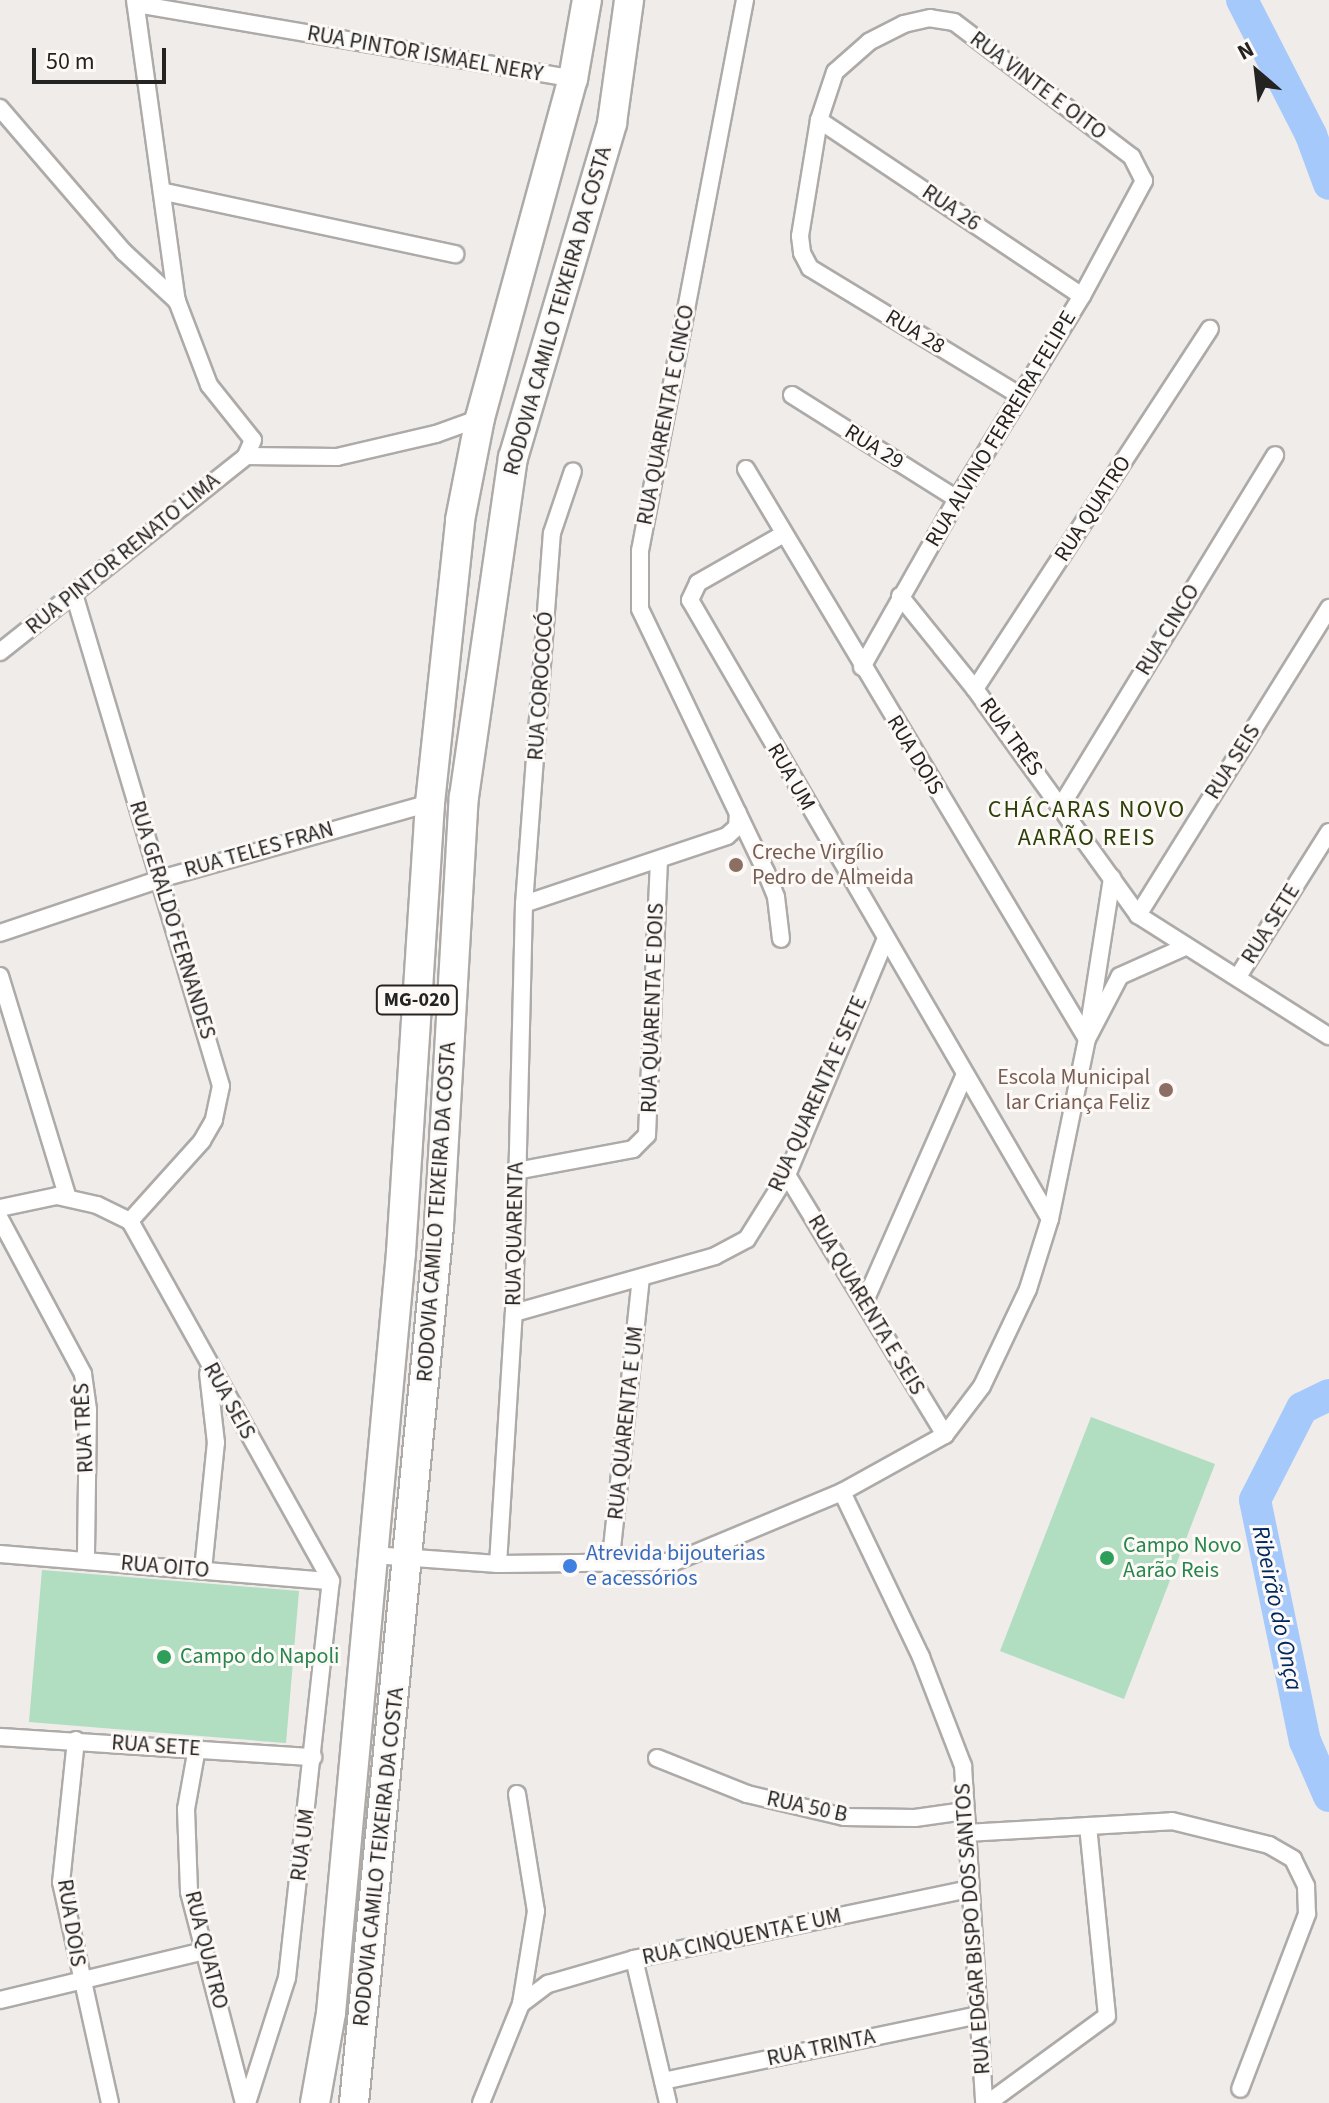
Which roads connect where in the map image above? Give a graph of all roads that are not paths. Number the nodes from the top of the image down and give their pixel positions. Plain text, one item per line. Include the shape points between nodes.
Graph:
1 (587, 0) edge
2 (629, 0) edge
3 (745, 0) edge
4 (135, 2) edge
5 (573, 79) junction
6 (0, 108) edge
7 (819, 120) junction
8 (165, 192) junction
9 (1140, 192) joint
10 (455, 254) dead end
11 (810, 268) joint
12 (1082, 296) junction
13 (177, 301) junction
14 (1210, 329) dead end
15 (792, 395) dead end
16 (1019, 395) junction
17 (480, 418) junction
18 (1275, 455) dead end
19 (246, 456) junction
20 (746, 469) dead end
21 (573, 471) dead end
22 (957, 499) junction
23 (782, 535) junction
24 (74, 594) junction
25 (900, 596) junction
26 (1329, 608) edge
27 (0, 652) edge
28 (862, 667) junction
29 (975, 689) junction
30 (430, 803) junction
31 (1061, 806) junction
32 (738, 813) junction
33 (1329, 832) edge
34 (659, 861) junction
35 (1112, 878) junction
36 (160, 879) junction
37 (524, 904) junction
38 (1138, 915) junction
39 (0, 933) edge
40 (781, 939) dead end
41 (885, 941) junction
42 (1183, 948) junction
43 (1239, 975) junction
44 (0, 976) edge
45 (1329, 1036) edge
46 (1087, 1039) junction
47 (964, 1077) junction
48 (516, 1171) junction
49 (787, 1175) junction
50 (68, 1198) junction
51 (0, 1208) edge
52 (0, 1219) edge
53 (1050, 1219) junction
54 (130, 1221) junction
55 (641, 1279) junction
56 (865, 1301) junction
57 (514, 1313) junction
58 (203, 1355) junction
59 (945, 1435) junction
60 (842, 1492) junction
61 (0, 1554) edge
62 (373, 1555) junction
63 (409, 1555) junction
64 (86, 1561) junction
65 (498, 1564) junction
66 (610, 1567) junction
67 (203, 1570) junction
68 (331, 1581) junction
69 (0, 1737) edge
70 (76, 1740) junction
71 (197, 1748) junction
72 (313, 1757) junction
73 (657, 1758) dead end
74 (517, 1794) dead end
75 (965, 1811) junction
76 (1088, 1826) junction
77 (966, 1833) junction
78 (970, 1889) junction
79 (204, 1951) junction
80 (634, 1959) junction
81 (80, 1978) junction
82 (0, 2000) edge
83 (521, 2004) junction
84 (978, 2015) junction
85 (663, 2081) junction
86 (1240, 2089) dead end
87 (110, 2103) edge
88 (246, 2103) edge
89 (315, 2103) edge
90 (354, 2103) edge
91 (481, 2103) edge
92 (668, 2103) edge
93 (986, 2103) edge

1 - 5 highway, RODOVIA CAMILO TEIXEIRA DA COSTA / MG-020
2 - 63 highway, RODOVIA CAMILO TEIXEIRA DA COSTA / MG-020 via 612,123 513,458 464,797 439,1226
3 - 32 street, RUA QUARENTA E CINCO via 640,551 640,609
4 - 5 street, RUA PINTOR ISMAEL NERY
4 - 8 street
5 - 17 highway, RODOVIA CAMILO TEIXEIRA DA COSTA / MG-020
6 - 13 street via 124,252
7 - 9 street, RUA VINTE E OITO via 835,72 869,42 904,24 930,18 954,22 1132,157 1141,169
7 - 11 street, RUA VINTE E OITO via 800,236
7 - 12 street, RUA 26
8 - 10 street
8 - 13 street
9 - 12 street, RUA ALVINO FERREIRA FELIPE
11 - 16 street, RUA 28
12 - 16 street, RUA ALVINO FERREIRA FELIPE
13 - 19 street via 209,385 253,440
14 - 29 street, RUA QUATRO
15 - 22 street, RUA 29
16 - 22 street, RUA ALVINO FERREIRA FELIPE
17 - 19 street via 393,446 337,457
17 - 30 highway, RODOVIA CAMILO TEIXEIRA DA COSTA / MG-020 via 460,520
18 - 31 street, RUA CINCO
19 - 24 street, RUA PINTOR RENATO LIMA
20 - 23 street, RUA DOIS
21 - 37 street, RUA COROCOCÓ via 552,533
22 - 25 street, RUA ALVINO FERREIRA FELIPE
23 - 28 street, RUA DOIS
23 - 41 street, RUA UM via 698,583 690,600
24 - 27 street, RUA PINTOR RENATO LIMA
24 - 36 street, RUA GERALDO FERNANDES
25 - 28 street, RUA ALVINO FERREIRA FELIPE
25 - 29 street, RUA TRÊS
26 - 38 street, RUA SEIS
28 - 46 street, RUA DOIS
29 - 31 street, RUA TRÊS
30 - 36 street, RUA TELES FRAN
30 - 62 highway, RODOVIA CAMILO TEIXEIRA DA COSTA / MG-020 via 401,1252
31 - 35 street, RUA TRÊS
32 - 34 street via 737,827 727,836
32 - 40 street, RUA QUARENTA E CINCO via 776,897
33 - 43 street, RUA SETE
34 - 37 street
34 - 48 street, RUA QUARENTA E DOIS via 647,1135 633,1149
35 - 38 street, RUA TRÊS
35 - 46 street
36 - 39 street, RUA TELES FRAN
36 - 54 street, RUA GERALDO FERNANDES via 221,1086 220,1101 189,1161
37 - 48 street, RUA QUARENTA
38 - 42 street, RUA TRÊS
41 - 47 street, RUA UM
41 - 49 street, RUA QUARENTA E SETE
42 - 43 street, RUA TRÊS
42 - 46 street via 1120,976
43 - 45 street, RUA TRÊS
44 - 50 street
46 - 53 street
47 - 53 street, RUA UM
47 - 56 street
48 - 57 street, RUA QUARENTA
49 - 55 street, RUA QUARENTA E SETE via 747,1239 715,1256
49 - 56 street, RUA QUARENTA E SEIS
50 - 51 street via 41,1197
50 - 54 street
52 - 64 street, RUA TRÊS via 83,1374 88,1410
53 - 59 street via 1028,1289 995,1358
54 - 58 street, RUA SEIS
55 - 57 street, RUA QUARENTA E SETE
55 - 66 street, RUA QUARENTA E UM
56 - 59 street, RUA QUARENTA E SEIS
57 - 65 street, RUA QUARENTA
58 - 67 street via 216,1443
58 - 68 street, RUA SEIS
59 - 60 street
60 - 66 street via 674,1562
60 - 75 street, RUA EDGAR BISPO DOS SANTOS via 921,1657 963,1766
61 - 64 street, RUA OITO
62 - 63 street
62 - 89 highway, RODOVIA CAMILO TEIXEIRA DA COSTA / MG-020 via 331,2013
63 - 65 street
63 - 90 highway, RODOVIA CAMILO TEIXEIRA DA COSTA / MG-020
64 - 67 street, RUA OITO
65 - 66 street
67 - 68 street, RUA OITO
68 - 72 street, RUA UM
69 - 70 street, RUA SETE
70 - 71 street, RUA SETE
70 - 81 street, RUA DOIS via 61,1882
71 - 72 street, RUA SETE
71 - 79 street, RUA QUATRO via 186,1809 189,1892
72 - 88 street, RUA UM via 287,1978
73 - 75 street, RUA 50 B via 747,1794 844,1817 915,1818
74 - 83 street via 536,1911
75 - 77 street, RUA EDGAR BISPO DOS SANTOS
76 - 77 street
76 - 86 street via 1172,1821 1269,1845 1293,1859 1306,1886 1307,1914
76 - 93 street via 1107,2016
77 - 78 street, RUA EDGAR BISPO DOS SANTOS
78 - 80 street, RUA CINQUENTA E UM
78 - 84 street, RUA EDGAR BISPO DOS SANTOS
79 - 81 street
79 - 88 street, RUA QUATRO
80 - 83 street, RUA CINQUENTA E UM via 548,1984
80 - 85 street
81 - 82 street
81 - 87 street, RUA DOIS
83 - 91 street
84 - 85 street, RUA TRINTA
84 - 93 street, RUA EDGAR BISPO DOS SANTOS
85 - 92 street

